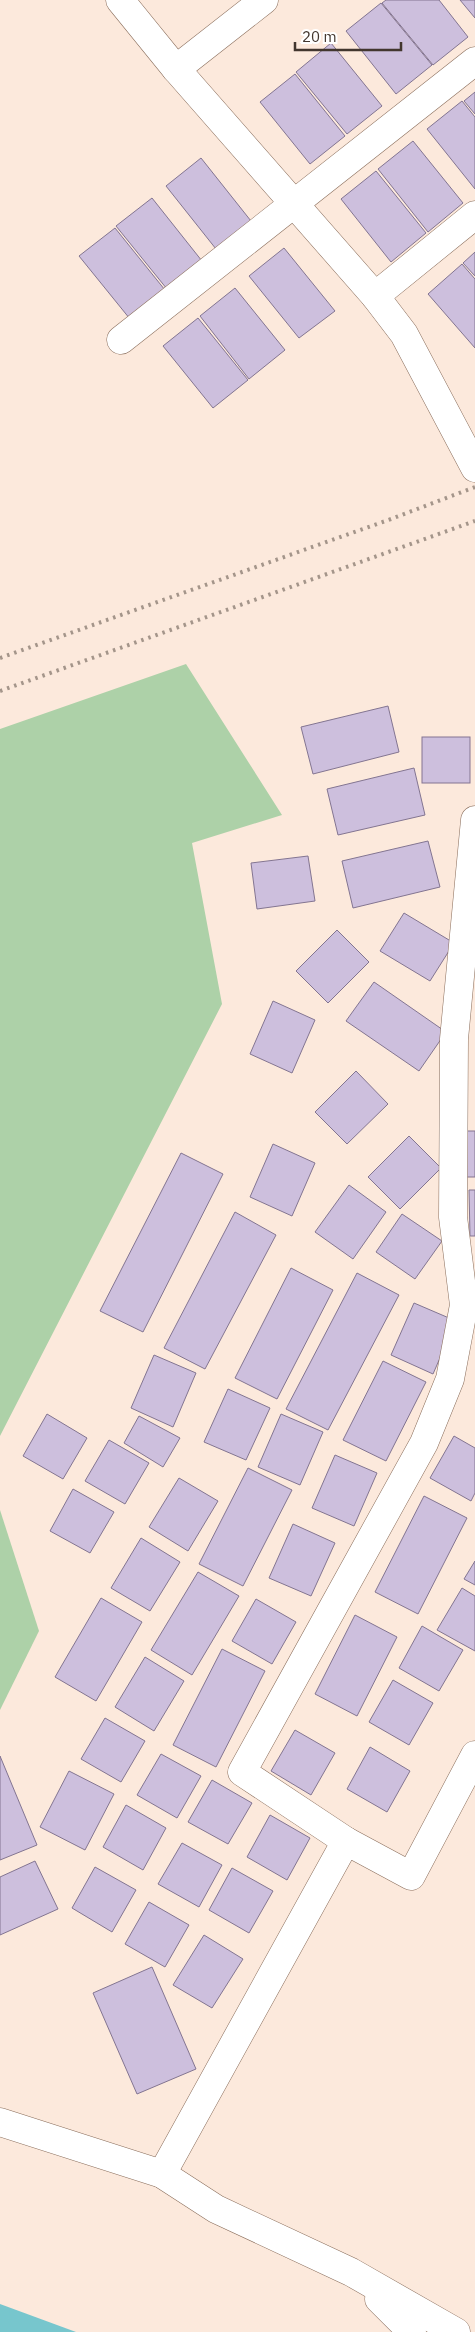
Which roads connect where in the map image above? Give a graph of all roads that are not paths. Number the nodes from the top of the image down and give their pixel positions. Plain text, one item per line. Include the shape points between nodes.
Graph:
1 (120, 0) edge
2 (264, 0) edge
3 (475, 61) edge
4 (176, 69) junction
5 (293, 204) junction
6 (475, 215) edge
7 (374, 296) junction
8 (121, 340) dead end
9 (475, 468) edge
10 (475, 820) edge
11 (471, 903) edge
12 (465, 1032) edge
13 (475, 1755) edge
14 (346, 1840) junction
15 (0, 2122) edge
16 (162, 2174) junction
17 (351, 2272) junction
18 (412, 2332) edge
19 (456, 2332) edge

1 - 4 street
2 - 4 street
3 - 5 street
4 - 5 street
5 - 7 street
5 - 8 street
6 - 7 street
7 - 9 street via 404,334
10 - 11 street
11 - 12 street
12 - 14 street via 453,1217 464,1305 450,1379 424,1443 242,1772
13 - 14 street via 411,1876
14 - 16 street
15 - 16 street
16 - 17 street via 216,2209
17 - 18 street
17 - 19 street

